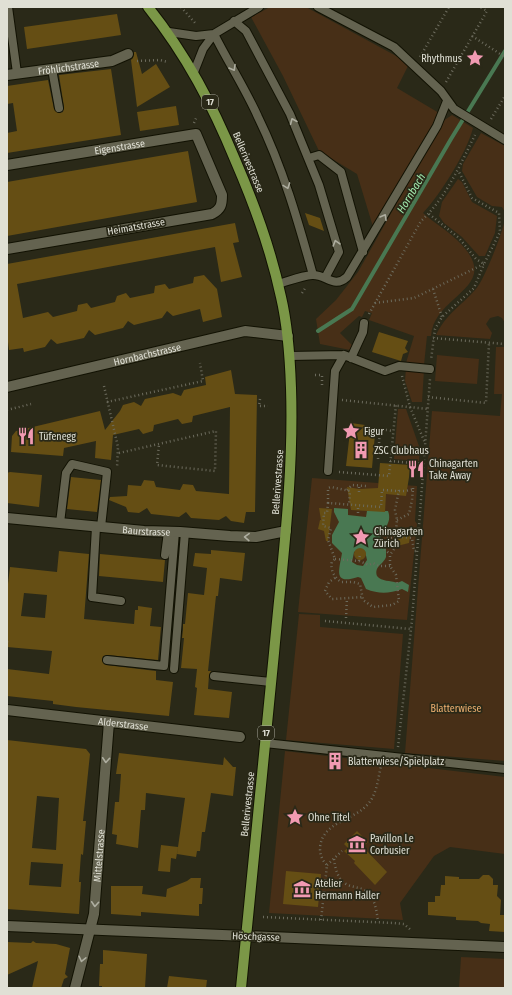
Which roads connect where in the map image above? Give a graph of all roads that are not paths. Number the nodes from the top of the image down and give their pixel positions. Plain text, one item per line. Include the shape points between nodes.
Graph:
1 (8, 7) edge
2 (148, 7) edge
3 (259, 7) edge
4 (318, 7) edge
5 (234, 21) junction
6 (169, 32) junction
7 (214, 34) junction
8 (128, 54) dead end
9 (52, 69) junction
10 (194, 72) junction
11 (12, 74) edge
12 (447, 101) junction
13 (59, 108) dead end
14 (505, 140) edge
15 (309, 158) junction
16 (7, 165) edge
17 (211, 167) joint
18 (7, 249) edge
19 (364, 252) junction
20 (313, 275) junction
21 (325, 278) junction
22 (278, 284) junction
23 (364, 323) road end
24 (288, 336) junction
25 (290, 356) junction
26 (348, 357) junction
27 (430, 369) road end
28 (7, 387) edge
29 (328, 471) road end
30 (7, 518) edge
31 (60, 523) junction
32 (99, 527) junction
33 (286, 530) junction
34 (176, 532) junction
35 (165, 555) dead end
36 (122, 600) dead end
37 (107, 660) dead end
38 (174, 669) dead end
39 (214, 676) dead end
40 (271, 682) junction
41 (7, 710) edge
42 (110, 722) junction
43 (240, 737) dead end
44 (265, 743) junction
45 (505, 769) edge
46 (7, 926) edge
47 (90, 930) junction
48 (246, 936) junction
49 (505, 947) edge
50 (75, 988) edge
51 (241, 988) edge

1 - 11 lane
2 - 6 main road, Bellerivestrasse / 17
3 - 5 lane
4 - 12 lane via 394,47 441,91
5 - 7 lane
15 -> 5 lane via 290,114 246,31
6 - 7 lane via 196,36
6 - 10 main road, Bellerivestrasse / 17
7 - 10 lane via 203,50
7 -> 20 lane via 245,90 275,155 299,220
8 - 9 street, Fröhlichstrasse via 112,62
9 - 11 street, Fröhlichstrasse
9 - 13 lane
10 - 22 main road, Bellerivestrasse / 17 via 218,119 255,206
12 - 14 lane via 454,109
19 -> 12 lane via 437,126
15 - 19 lane via 319,155 341,172
21 -> 15 lane via 339,252
16 - 17 street, Eigenstrasse via 196,134
17 - 18 street, Heimatstrasse via 222,195 222,206 212,214
19 - 21 lane via 344,280 335,282
20 - 21 lane
20 - 22 lane
22 - 24 main road, Bellerivestrasse / 17
23 - 26 lane via 363,332
24 - 25 main road, Bellerivestrasse / 17
24 - 28 street, Hornbachstrasse via 245,331
25 - 26 lane
25 - 33 main road, Bellerivestrasse / 17 via 292,421
26 - 27 lane via 385,371 399,366
26 - 29 lane via 335,371
30 - 31 street, Baurstrasse
31 - 32 street, Baurstrasse
31 - 32 lane via 66,473 72,464 107,472
32 - 34 street, Baurstrasse
32 - 36 lane via 92,597
33 -> 34 street, Baurstrasse via 256,537
33 - 40 main road, Bellerivestrasse / 17
34 - 35 lane
34 - 37 lane via 164,666
34 - 38 lane
39 - 40 lane
40 - 44 main road, Bellerivestrasse / 17
41 - 42 street, Alderstrasse
42 - 43 street, Alderstrasse
42 -> 47 street, Mittelstrasse via 94,914
44 - 45 lane
44 - 48 main road, Bellerivestrasse / 17
46 - 47 street, Höschgasse
47 - 48 street, Höschgasse
47 -> 50 street, Mittelstrasse
48 - 49 street, Höschgasse
48 - 51 main road, Bellerivestrasse / 17

